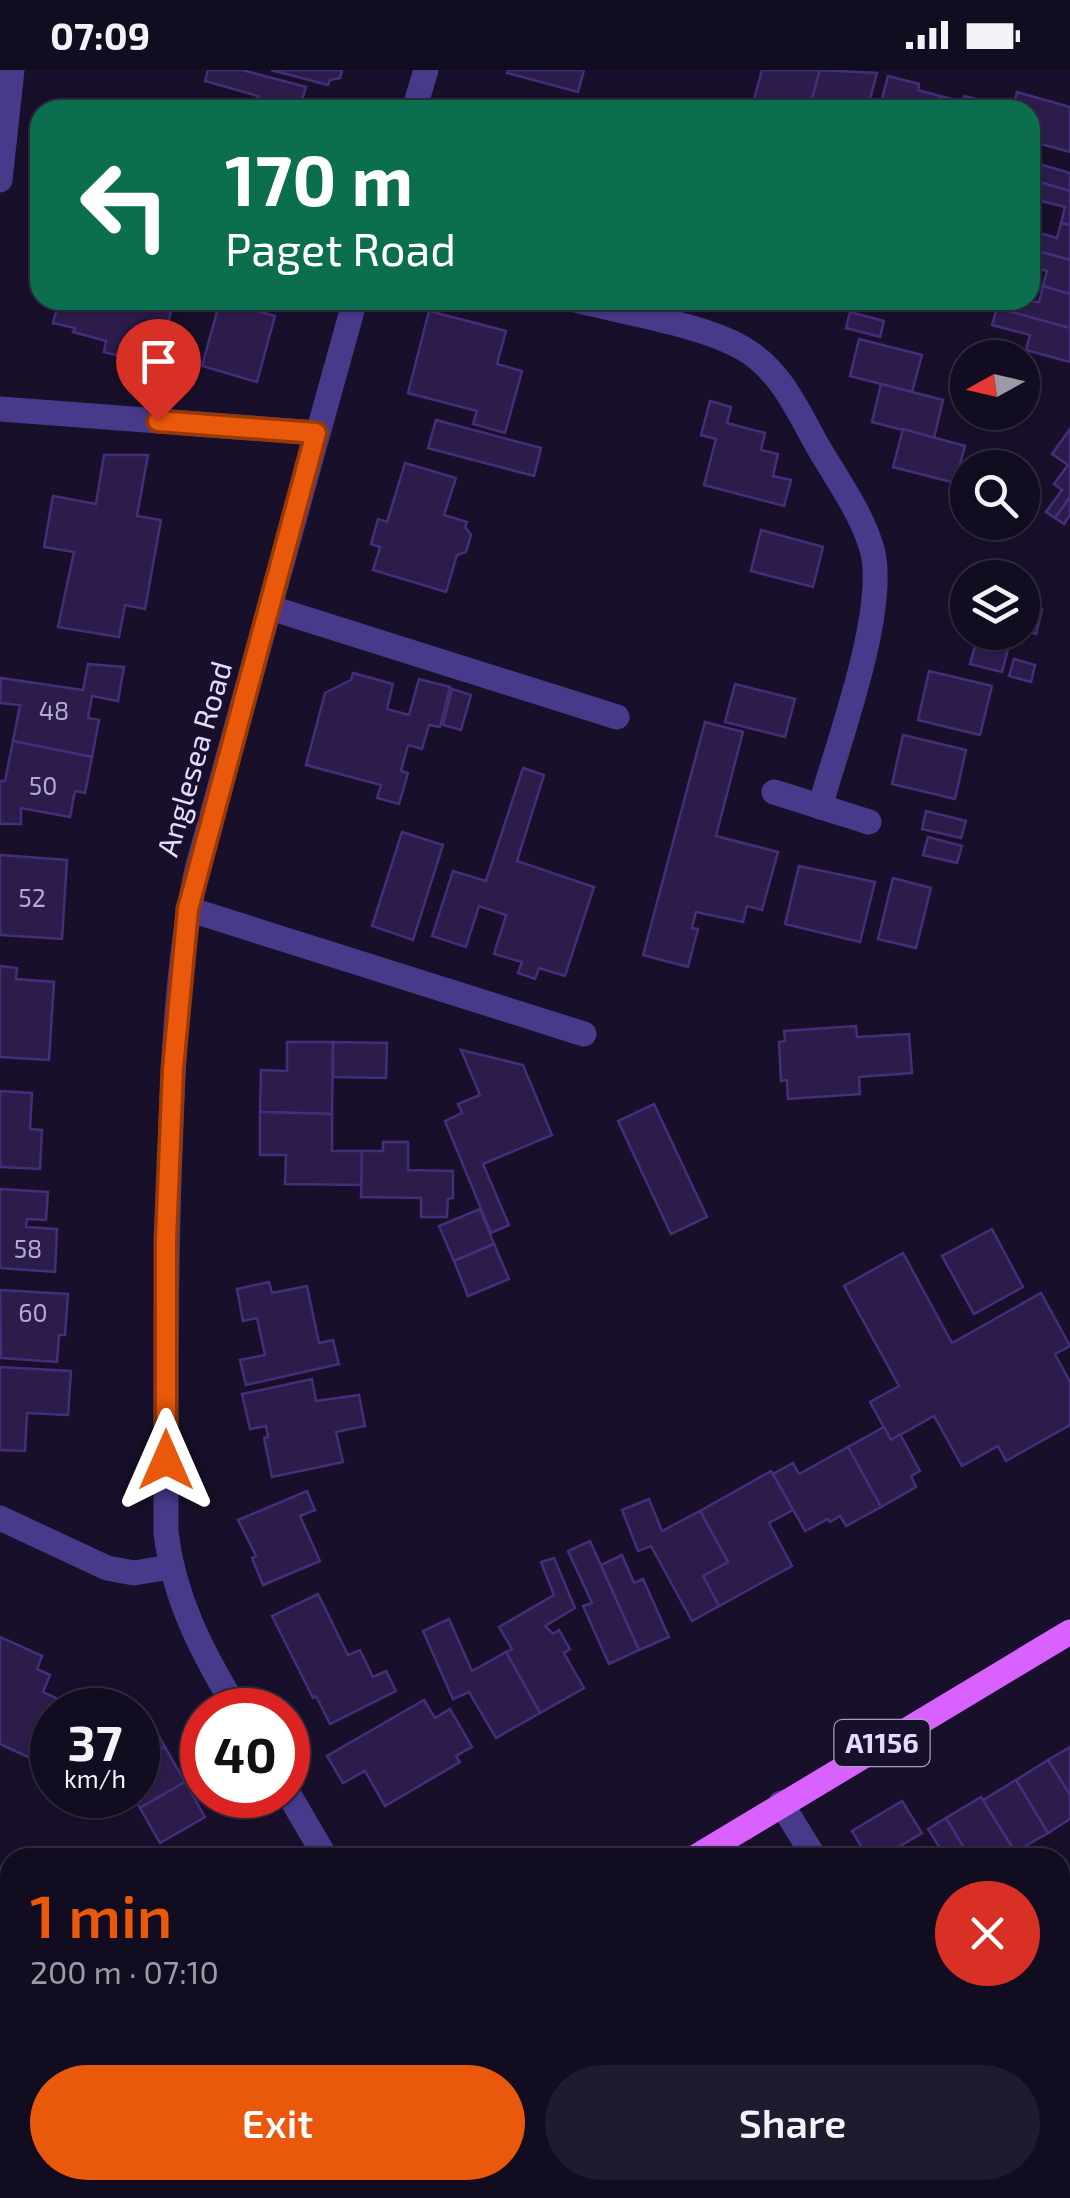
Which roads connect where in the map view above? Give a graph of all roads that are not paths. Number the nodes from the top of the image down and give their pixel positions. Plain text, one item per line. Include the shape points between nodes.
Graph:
1 (12, 70) edge
2 (426, 70) edge
3 (417, 100) edge
4 (0, 180) edge
5 (351, 310) edge
6 (614, 310) edge
7 (0, 409) edge
8 (316, 433) junction
9 (271, 608) junction
10 (617, 717) dead end
11 (774, 792) dead end
12 (820, 806) junction
13 (869, 822) dead end
14 (188, 909) junction
15 (584, 1034) dead end
16 (0, 1518) edge
17 (170, 1567) junction
18 (1070, 1632) edge
19 (226, 1688) edge
20 (781, 1803) junction
21 (303, 1818) edge
22 (320, 1848) edge
23 (710, 1848) edge
24 (809, 1848) edge

1 - 4 street
2 - 3 street
5 - 8 street, Anglesea Road
6 - 12 street via 719,337 762,362 784,387 860,522 874,562 873,612
7 - 8 street
8 - 9 street, Anglesea Road
9 - 10 street
9 - 14 street, Anglesea Road
11 - 12 street
12 - 13 street
14 - 15 street
14 - 17 street, Anglesea Road via 166,1239
16 - 17 street via 108,1568 134,1573
17 - 19 street, Anglesea Road via 186,1618
18 - 20 main road, A1156
20 - 23 main road, A1156
20 - 24 street
21 - 22 street

